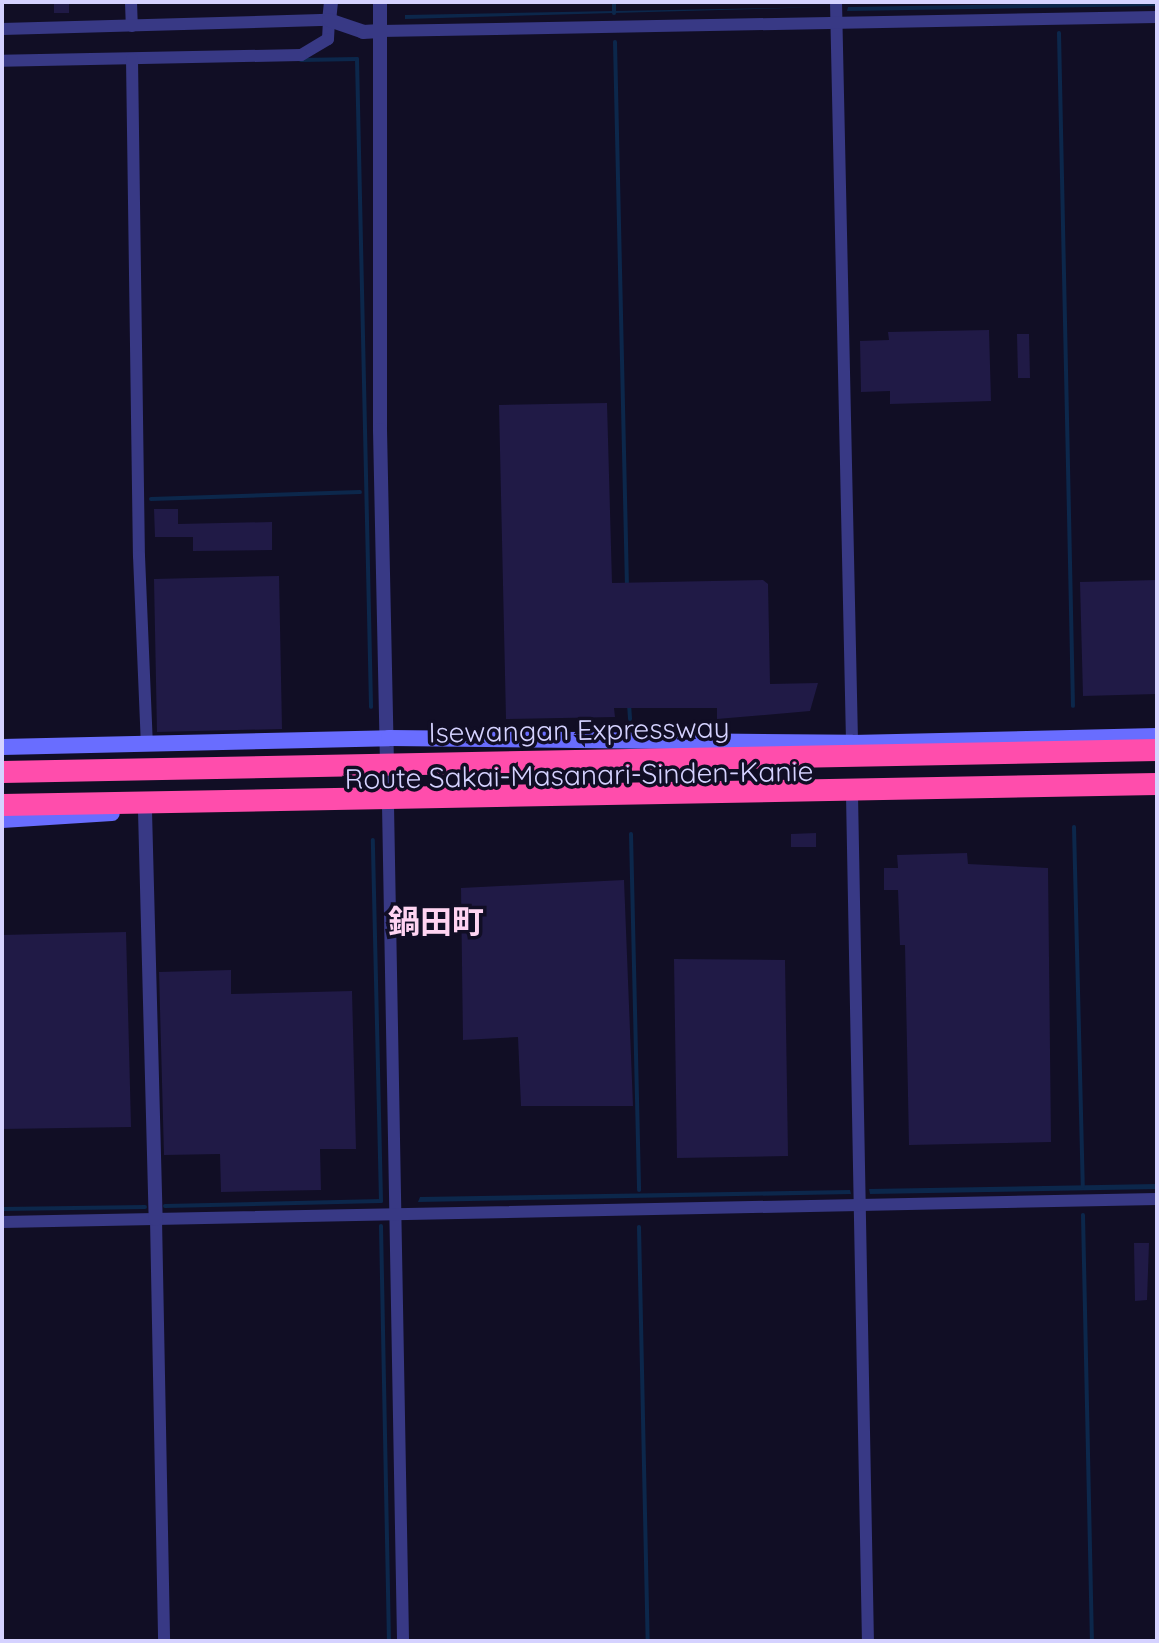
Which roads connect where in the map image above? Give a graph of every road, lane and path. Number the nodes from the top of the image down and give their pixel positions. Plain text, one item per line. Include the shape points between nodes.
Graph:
1 (131, 2) edge
2 (331, 2) edge
3 (380, 2) edge
4 (836, 2) edge
5 (1157, 17) edge
6 (329, 20) junction
7 (836, 22) junction
8 (132, 26) junction
9 (2, 29) edge
10 (380, 31) junction
11 (132, 59) junction
12 (2, 61) edge
13 (1157, 736) edge
14 (389, 738) junction
15 (147, 743) junction
16 (852, 743) junction
17 (2, 747) edge
18 (1157, 750) edge
19 (2, 772) edge
20 (1157, 784) edge
21 (852, 795) junction
22 (1157, 795) edge
23 (2, 805) edge
24 (388, 805) junction
25 (145, 811) junction
26 (2, 820) edge
27 (1157, 1199) edge
28 (859, 1207) junction
29 (394, 1215) junction
30 (156, 1219) junction
31 (2, 1222) edge
32 (164, 1641) edge
33 (403, 1641) edge
34 (868, 1641) edge

1 - 8 street
2 - 6 street
3 - 10 street
4 - 7 street
5 - 7 street
6 - 8 street
6 - 10 street via 363,32
6 - 11 street via 328,39 301,55
7 - 10 street
7 - 16 street
8 - 9 street
10 - 14 street via 380,430
11 - 12 street
11 - 15 street
13 - 16 main road, Route Sakai-Masanari-Sinden-Kanie
14 - 15 main road, Route Sakai-Masanari-Sinden-Kanie
14 - 16 main road, Route Sakai-Masanari-Sinden-Kanie
14 - 24 street
15 - 17 main road, Route Sakai-Masanari-Sinden-Kanie
18 - 19 highway, Isewangan Expressway, bridge
20 - 23 highway, bridge
21 - 22 main road, Route Sakai-Masanari-Sinden-Kanie
21 - 24 main road, Route Sakai-Masanari-Sinden-Kanie
21 - 28 street
24 - 25 main road, Route Sakai-Masanari-Sinden-Kanie
24 - 29 street
25 - 26 main road, Route Sakai-Masanari-Sinden-Kanie
25 - 30 street
27 - 28 street
28 - 29 street
28 - 34 street
29 - 30 street
29 - 33 street
30 - 31 street
30 - 32 street

